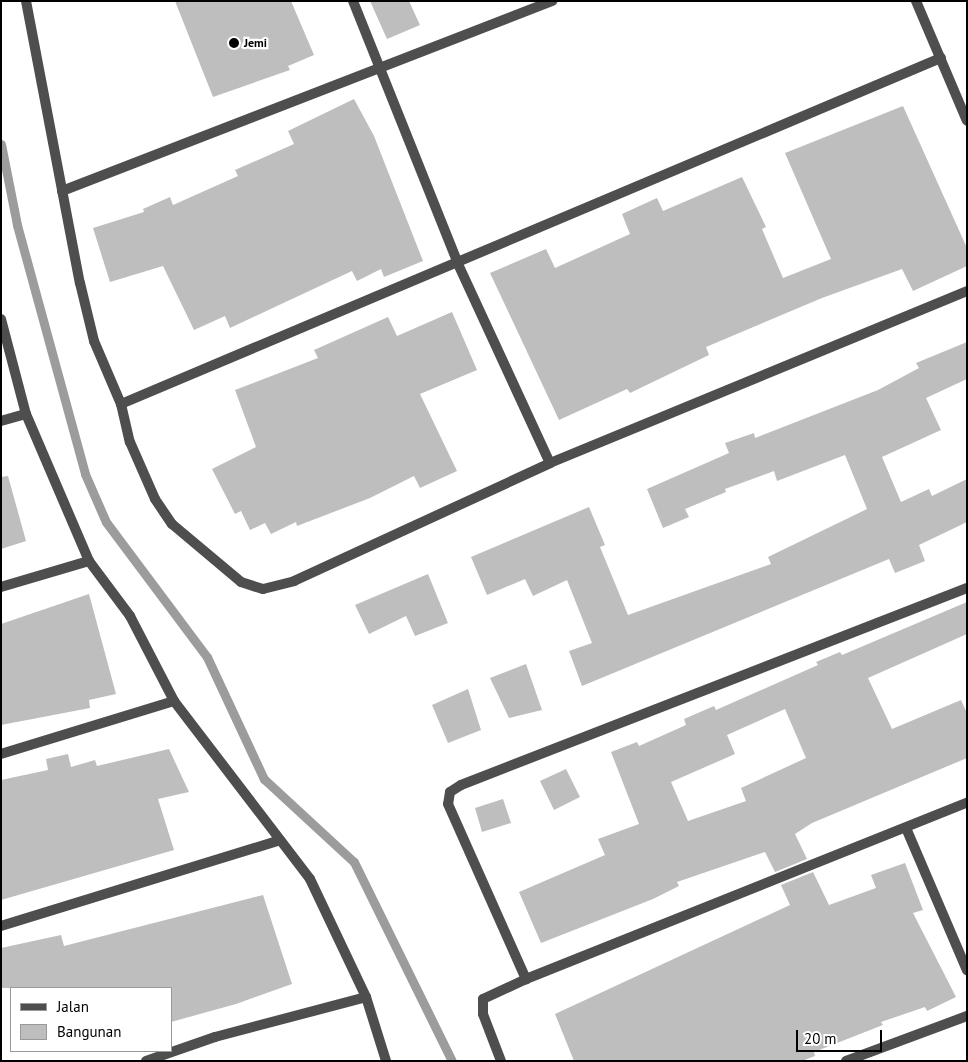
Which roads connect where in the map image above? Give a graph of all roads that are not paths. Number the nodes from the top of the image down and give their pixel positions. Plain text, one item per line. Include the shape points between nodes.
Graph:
1 (26, 1) edge
2 (353, 1) edge
3 (552, 1) edge
4 (916, 1) edge
5 (941, 58) junction
6 (383, 69) junction
7 (967, 121) edge
8 (62, 191) junction
9 (458, 264) junction
10 (967, 291) edge
11 (1, 318) edge
12 (121, 404) junction
13 (26, 414) junction
14 (1, 421) edge
15 (550, 462) junction
16 (89, 561) junction
17 (1, 587) edge
18 (967, 588) edge
19 (174, 701) junction
20 (1, 754) edge
21 (967, 803) edge
22 (906, 828) junction
23 (280, 840) junction
24 (1, 926) edge
25 (967, 970) edge
26 (526, 979) junction
27 (366, 997) junction
28 (967, 1016) edge
29 (172, 1052) edge
30 (172, 1052) edge
31 (146, 1061) edge
32 (386, 1061) edge
33 (501, 1061) edge
34 (846, 1061) edge

1 - 8 street
2 - 6 street
3 - 6 street
4 - 5 street
5 - 7 street
5 - 9 street
6 - 8 street
6 - 9 street
8 - 12 street via 94,341
9 - 12 street
9 - 15 street
10 - 15 street
11 - 13 street
12 - 15 street via 144,478 172,524 241,582 262,589 294,580
13 - 14 street
13 - 16 street
16 - 17 street
16 - 19 street via 130,616
18 - 26 street via 450,792 448,804
19 - 20 street
19 - 23 street via 226,765
21 - 22 street
22 - 25 street
22 - 26 street
23 - 24 street
23 - 27 street via 310,879
26 - 33 street via 484,999 484,1014
27 - 30 street via 215,1037
27 - 32 street
28 - 34 street
29 - 31 street

